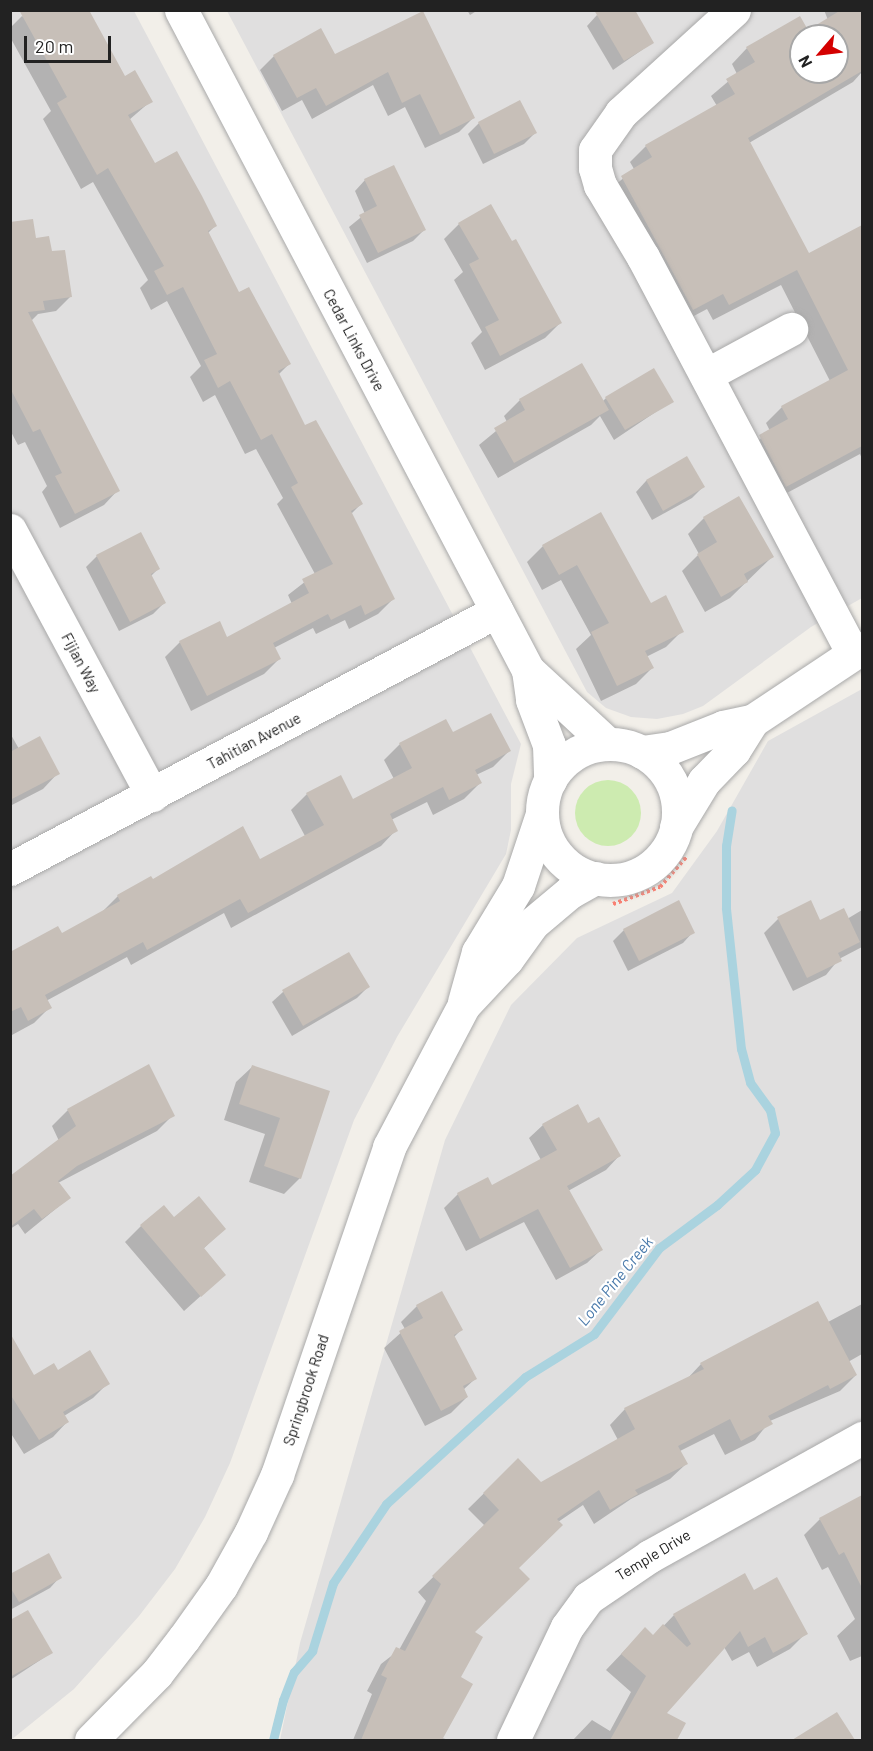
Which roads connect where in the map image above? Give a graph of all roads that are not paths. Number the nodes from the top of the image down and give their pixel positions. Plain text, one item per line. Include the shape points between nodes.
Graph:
1 (181, 10) edge
2 (734, 10) edge
3 (791, 329) dead end
4 (706, 375) junction
5 (10, 530) edge
6 (497, 611) junction
7 (858, 651) edge
8 (528, 670) junction
9 (752, 721) junction
10 (608, 744) junction
11 (642, 752) junction
12 (550, 780) junction
13 (152, 795) junction
14 (542, 814) junction
15 (684, 836) junction
16 (10, 869) edge
17 (599, 892) junction
18 (464, 1005) junction
19 (862, 1438) edge
20 (91, 1740) edge
21 (513, 1740) edge

1 - 6 street, Cedar Links Drive
2 - 4 street via 621,113 595,150 600,185
3 - 4 street
4 - 7 street
5 - 13 street, Fijian Way
6 - 8 street, Cedar Links Drive
6 - 13 street, Tahitian Avenue
7 - 9 street
8 - 10 street, Cedar Links Drive
8 - 12 street, Cedar Links Drive via 532,700 549,745
9 - 11 street via 723,727 670,748
9 - 15 street via 734,750 705,781
10 - 11 street
10 - 12 street via 574,754
11 - 15 street via 656,762 675,792
12 - 14 street
13 - 16 street, Tahitian Avenue
14 - 17 street via 545,832 564,862
14 - 18 street, Springbrook Road via 518,886 478,952
15 - 17 street via 646,869
17 - 18 street, Springbrook Road via 570,892 539,917
18 - 20 street, Springbrook Road via 389,1148 278,1475 251,1532 221,1586 184,1638 136,1696
19 - 21 street, Temple Drive via 650,1556 588,1598 567,1627

